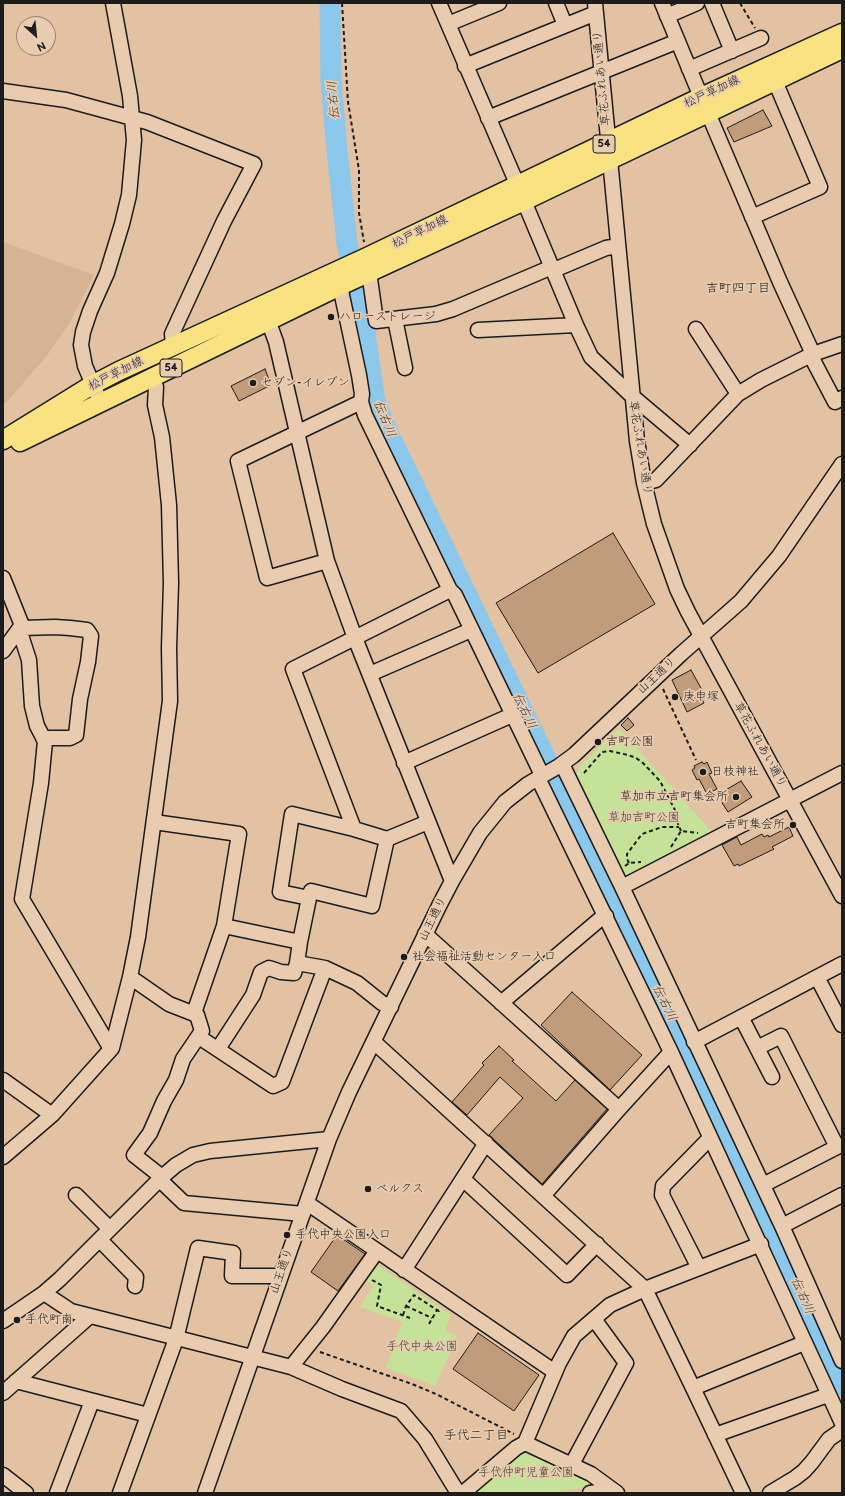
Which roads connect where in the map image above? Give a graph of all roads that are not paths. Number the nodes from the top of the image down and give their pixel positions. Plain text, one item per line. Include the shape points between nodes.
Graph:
1 (113, 3) edge
2 (440, 3) edge
3 (499, 3) edge
4 (556, 3) edge
5 (697, 3) edge
6 (712, 3) edge
7 (596, 8) edge
8 (664, 9) edge
9 (448, 24) junction
10 (566, 25) junction
11 (842, 33) edge
12 (761, 38) dead end
13 (678, 41) junction
14 (842, 49) edge
15 (732, 51) junction
16 (466, 66) junction
17 (689, 69) junction
18 (601, 72) junction
19 (775, 81) junction
20 (3, 91) edge
21 (704, 105) junction
22 (133, 118) junction
23 (488, 118) junction
24 (609, 151) junction
25 (521, 193) junction
26 (752, 217) junction
27 (618, 246) junction
28 (367, 259) junction
29 (553, 269) junction
30 (337, 279) junction
31 (260, 306) junction
32 (395, 319) junction
33 (268, 322) junction
34 (576, 325) junction
35 (696, 329) dead end
36 (478, 330) dead end
37 (842, 344) edge
38 (173, 346) junction
39 (813, 354) junction
40 (405, 368) dead end
41 (152, 377) junction
42 (92, 385) junction
43 (738, 394) junction
44 (632, 396) junction
45 (842, 398) edge
46 (101, 402) junction
47 (360, 402) junction
48 (297, 434) junction
49 (3, 440) edge
50 (690, 445) junction
51 (3, 451) edge
52 (842, 464) edge
53 (644, 483) junction
54 (327, 561) junction
55 (3, 578) edge
56 (450, 590) junction
57 (21, 628) junction
58 (471, 630) junction
59 (355, 638) junction
60 (701, 638) junction
61 (3, 651) edge
62 (370, 674) junction
63 (512, 715) junction
64 (43, 738) junction
65 (404, 763) junction
66 (561, 765) junction
67 (842, 773) edge
68 (542, 776) junction
69 (790, 800) junction
70 (154, 822) junction
71 (428, 822) junction
72 (354, 828) junction
73 (387, 839) junction
74 (452, 881) junction
75 (622, 887) junction
76 (840, 887) edge
77 (309, 898) junction
78 (606, 916) junction
79 (224, 926) junction
80 (425, 934) junction
81 (300, 942) junction
82 (297, 963) junction
83 (842, 964) edge
84 (325, 968) junction
85 (130, 977) junction
86 (817, 977) junction
87 (501, 1002) junction
88 (391, 1007) junction
89 (194, 1013) junction
90 (741, 1017) junction
91 (842, 1026) edge
92 (198, 1037) junction
93 (374, 1042) junction
94 (694, 1042) junction
95 (757, 1048) junction
96 (111, 1049) junction
97 (218, 1049) junction
98 (671, 1052) junction
99 (772, 1077) dead end
100 (3, 1080) edge
101 (619, 1109) junction
102 (52, 1115) junction
103 (329, 1138) junction
104 (710, 1138) junction
105 (486, 1143) junction
106 (3, 1157) edge
107 (161, 1178) junction
108 (463, 1179) junction
109 (763, 1185) junction
110 (76, 1195) dead end
111 (842, 1195) edge
112 (543, 1196) junction
113 (305, 1209) junction
114 (782, 1226) junction
115 (110, 1228) junction
116 (100, 1240) junction
117 (597, 1244) junction
118 (761, 1244) junction
119 (377, 1251) junction
120 (699, 1268) junction
121 (404, 1270) junction
122 (281, 1276) junction
123 (136, 1286) dead end
124 (645, 1289) junction
125 (44, 1293) junction
126 (90, 1316) junction
127 (594, 1319) junction
128 (3, 1321) edge
129 (837, 1337) edge
130 (176, 1339) junction
131 (804, 1343) junction
132 (252, 1358) junction
133 (842, 1361) edge
134 (291, 1367) junction
135 (555, 1372) junction
136 (16, 1381) junction
137 (693, 1388) junction
138 (3, 1392) edge
139 (828, 1395) junction
140 (92, 1401) junction
141 (148, 1416) junction
142 (842, 1422) edge
143 (842, 1430) edge
144 (715, 1435) junction
145 (525, 1442) junction
146 (572, 1464) junction
147 (3, 1475) edge
148 (614, 1491) edge
149 (26, 1493) edge
150 (57, 1493) edge
151 (120, 1493) edge
152 (205, 1493) edge
153 (458, 1493) edge
154 (463, 1493) edge
155 (590, 1493) edge
156 (742, 1493) edge
157 (770, 1493) edge

1 - 22 street
2 - 9 street
3 - 9 street
4 - 10 street
5 - 8 street
6 - 15 street
7 - 10 street
7 - 18 street, 草花ふれあい通り
8 - 13 street
9 - 16 street
10 - 16 street
11 - 21 main road, 松戸草加線 / 54
12 - 15 street
13 - 17 street
13 - 18 street
14 - 19 main road, 松戸草加線 / 54
15 - 17 street
16 - 23 street
17 - 21 street
18 - 23 street
18 - 24 street, 草花ふれあい通り
19 - 21 main road, 松戸草加線 / 54
19 - 26 street via 820,187
20 - 22 street via 66,100
21 - 24 main road, 松戸草加線 / 54
21 - 26 street
22 - 38 street via 254,164 224,221 172,334
22 - 42 street via 134,140 129,195 107,273 90,311 81,345
23 - 25 street
24 - 25 main road, 松戸草加線 / 54
24 - 27 street, 草花ふれあい通り
25 - 28 main road, 松戸草加線 / 54
25 - 29 street
26 - 39 street
27 - 29 street via 606,248
27 - 44 street, 草花ふれあい通り
28 - 30 main road, 松戸草加線 / 54
28 - 32 street via 376,321
29 - 32 street via 453,309 436,314
29 - 34 street
30 - 31 main road, 松戸草加線 / 54
30 - 33 main road, 松戸草加線 / 54
30 - 47 street via 359,375 362,394
31 - 33 street
31 - 38 main road, 松戸草加線 / 54
32 - 40 street
33 - 41 main road, 松戸草加線 / 54
33 - 48 street via 276,342
34 - 36 street
34 - 44 street via 591,357
35 - 43 street
37 - 39 street
38 - 42 main road, 松戸草加線 / 54
39 - 43 street
39 - 45 street via 814,362 835,402
41 - 46 main road, 松戸草加線 / 54
41 - 70 street via 156,387 155,405 162,436 169,506 171,583 170,701
42 - 46 street
42 - 49 main road, 松戸草加線 / 54
43 - 50 street
44 - 50 street
44 - 53 street, 草花ふれあい通り
46 - 51 main road, 松戸草加線 / 54
47 - 48 street
47 - 56 street
48 - 54 street
48 - 54 street via 238,461 267,578
50 - 53 street via 656,480
52 - 60 street, 山王通り via 802,525 764,575 741,601
53 - 60 street, 草花ふれあい通り via 664,556
54 - 59 street
55 - 57 street
56 - 58 street
56 - 59 street
57 - 61 street
57 - 64 street via 29,660 32,706
57 - 64 street via 70,628 87,630 91,636 76,735 70,738
58 - 62 street
58 - 63 street
59 - 62 street
59 - 72 street via 293,669
60 - 66 street, 山王通り
60 - 69 street, 草花ふれあい通り
62 - 65 street
63 - 65 street
63 - 68 street
64 - 96 street via 45,741 41,783 22,899
65 - 71 street
66 - 68 street, 山王通り
66 - 75 street
67 - 69 street
68 - 74 street, 山王通り via 516,792 492,816
68 - 78 street
69 - 75 street
69 - 76 street, 草花ふれあい通り
70 - 79 street via 239,834
70 - 85 street
71 - 73 street
71 - 74 street
72 - 73 street
72 - 77 street via 292,814 280,892
73 - 77 street via 372,906 311,891
74 - 80 street, 山王通り
75 - 94 street
77 - 81 street
78 - 87 street
78 - 98 street
79 - 81 street
79 - 89 street
80 - 87 street
80 - 88 street, 山王通り
81 - 82 street
82 - 84 street
82 - 97 street via 294,973 269,968 261,972 253,995
83 - 86 street
84 - 88 street via 357,983
84 - 97 street via 282,1082 273,1086
85 - 89 street via 169,1004
85 - 96 street
86 - 90 street
86 - 91 street
87 - 101 street
88 - 93 street, 山王通り
89 - 92 street via 202,1031
90 - 94 street
90 - 95 street
92 - 97 street
92 - 107 street via 183,1059 176,1080 150,1134 134,1155
93 - 103 street, 山王通り
93 - 105 street
94 - 109 street
95 - 99 street
95 - 109 street via 781,1036 837,1147
96 - 102 street
98 - 101 street
98 - 104 street
100 - 102 street
101 - 112 street
102 - 106 street
103 - 107 street via 210,1151 194,1155 176,1165
103 - 113 street, 山王通り
104 - 118 street
104 - 120 street via 663,1186 662,1195
105 - 108 street
105 - 112 street
107 - 113 street via 184,1203
107 - 115 street
108 - 117 street via 567,1275
108 - 121 street
109 - 114 street
110 - 115 street
111 - 114 street
112 - 117 street
113 - 119 street
113 - 122 street, 山王通り
114 - 129 street
115 - 116 street
116 - 123 street via 136,1277
116 - 125 street
117 - 124 street
118 - 120 street
118 - 131 street
119 - 121 street
119 - 134 street
120 - 124 street
121 - 135 street
122 - 130 street via 232,1276 233,1253 198,1248
122 - 132 street, 山王通り
124 - 127 street via 610,1306
124 - 137 street
125 - 126 street via 71,1311
125 - 128 street
126 - 130 street
126 - 136 street
127 - 135 street via 574,1336
127 - 146 street via 626,1363
129 - 133 street
130 - 132 street
130 - 141 street
131 - 137 street
131 - 139 street
132 - 134 street
132 - 152 street, 山王通り
134 - 153 street via 400,1411 425,1439
135 - 145 street
136 - 138 street
136 - 140 street
137 - 144 street
139 - 142 street
139 - 144 street
140 - 141 street
140 - 150 street
141 - 151 street
143 - 157 street via 829,1439 804,1471
144 - 156 street
145 - 146 street
145 - 154 street
146 - 148 street
147 - 149 street
148 - 155 street

